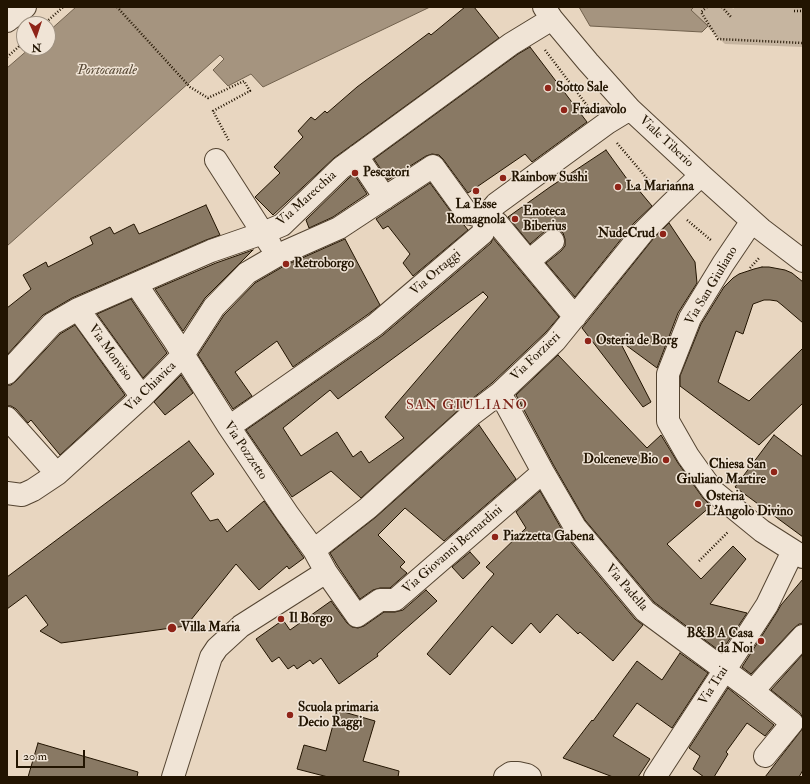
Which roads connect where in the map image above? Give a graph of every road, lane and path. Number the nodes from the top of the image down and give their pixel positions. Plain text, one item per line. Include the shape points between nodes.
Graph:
1 (25, 7) edge
2 (63, 7) edge
3 (117, 7) edge
4 (707, 7) edge
5 (722, 7) edge
6 (794, 11) dead end
7 (803, 11) edge
8 (548, 13) edge
9 (53, 16) edge
10 (731, 17) dead end
11 (7, 21) edge
12 (530, 31) junction
13 (803, 44) edge
14 (16, 49) edge
15 (7, 57) edge
16 (630, 109) junction
17 (603, 126) junction
18 (229, 142) dead end
19 (357, 156) junction
20 (216, 160) dead end
21 (701, 175) junction
22 (385, 198) junction
23 (670, 205) junction
24 (485, 217) junction
25 (749, 217) junction
26 (263, 233) junction
27 (553, 241) dead end
28 (278, 254) junction
29 (729, 256) junction
30 (529, 261) junction
31 (803, 261) edge
32 (749, 268) dead end
33 (136, 284) junction
34 (78, 309) junction
35 (575, 317) junction
36 (183, 355) junction
37 (7, 373) edge
38 (500, 393) junction
39 (142, 397) junction
40 (7, 418) edge
41 (229, 426) junction
42 (543, 472) junction
43 (57, 474) junction
44 (7, 493) edge
45 (744, 516) junction
46 (314, 550) junction
47 (798, 554) edge
48 (699, 561) dead end
49 (326, 572) junction
50 (357, 616) joint
51 (803, 636) edge
52 (725, 670) junction
53 (753, 691) junction
54 (766, 756) dead end
55 (173, 777) edge
56 (506, 777) edge
57 (530, 777) edge
58 (654, 777) edge

1 - 11 street
2 - 9 path
3 - 18 path via 190,87 208,98 244,81 250,91 213,111
4 - 13 path via 701,12 718,39
5 - 10 path
6 - 7 path
8 - 12 street, Via Marecchia
8 - 16 street, Viale Tiberio
12 - 17 path
12 - 19 street, Via Marecchia
14 - 15 path
16 - 17 street, Via Ortaggi
16 - 21 street, Viale Tiberio
17 - 23 path
17 - 24 street, Via Ortaggi via 496,204
19 - 22 street
19 - 26 street, Via Marecchia via 340,168 282,225
20 - 26 street
21 - 23 street, Via Forzieri
21 - 25 street, Viale Tiberio
22 - 24 street, Via Chiavica via 433,166 467,213
22 - 28 street, Via Chiavica via 339,228
23 - 29 path
23 - 35 street, Via Forzieri via 644,231
24 - 30 street via 497,223
24 - 41 street, Via Ortaggi via 483,233 375,326
25 - 29 street, Via San Giuliano
25 - 31 street, Viale Tiberio
26 - 28 street
26 - 33 street, Via Marecchia via 211,251
27 - 30 street
28 - 36 street, Via Chiavica via 247,273 214,307
29 - 32 path
29 - 45 street, Via San Giuliano via 690,318 668,374 668,421 688,456 713,491
30 - 35 street
33 - 34 street, Via Marecchia
33 - 36 street, Via Pozzetto
34 - 37 street, Via Marecchia via 52,324
34 - 39 street, Via Monviso
35 - 38 street, Via Forzieri via 555,341
36 - 39 street, Via Chiavica
36 - 41 street, Via Pozzetto
38 - 42 street, Via Padella
38 - 46 street, Via Forzieri via 368,508
39 - 43 street, Via Chiavica
40 - 43 street
41 - 46 street, Via Pozzetto via 279,503
42 - 50 street, Via Giovanni Bernardini via 395,600 380,600
42 - 52 street, Via Padella via 575,527 645,611
43 - 44 street, Via Chiavica via 22,495
45 - 47 street, Via San Giuliano
45 - 48 path
46 - 49 street, Via Pozzetto
47 - 52 street, Via Trai
49 - 50 street, Via Pozzetto
49 - 55 street via 241,626 217,648 211,657
51 - 53 street
52 - 53 street, Via Padella
52 - 58 street, Via Trai
53 - 54 street, Via Padella via 792,723
56 - 57 street via 511,773 518,773

